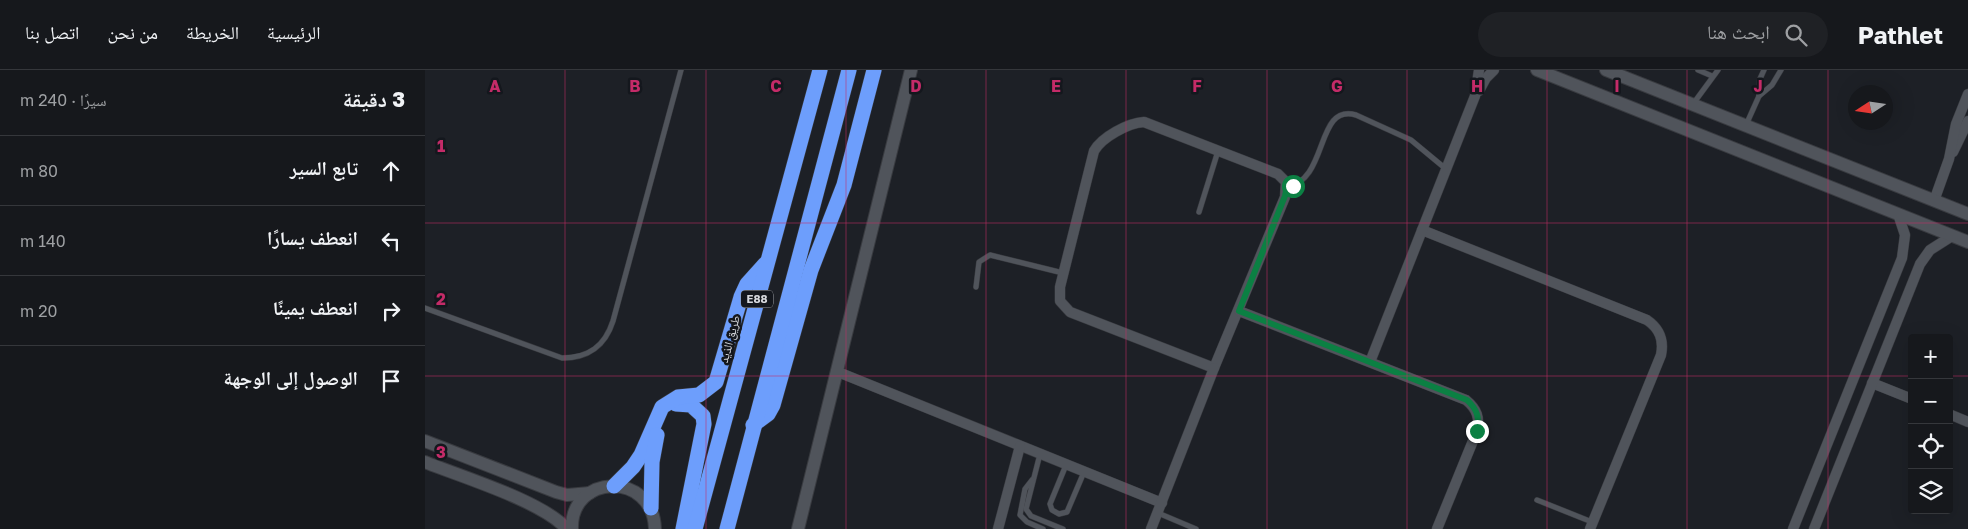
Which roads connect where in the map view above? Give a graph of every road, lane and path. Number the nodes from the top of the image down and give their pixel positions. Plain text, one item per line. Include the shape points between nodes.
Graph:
1 (681, 70) edge
2 (820, 70) edge
3 (849, 70) edge
4 (874, 70) edge
5 (911, 70) edge
6 (1479, 70) edge
7 (1494, 70) edge
8 (1537, 70) edge
9 (1606, 70) edge
10 (1698, 70) edge
11 (1717, 70) edge
12 (1764, 70) edge
13 (1781, 70) edge
14 (1712, 76) junction
15 (1968, 94) edge
16 (1475, 96) junction
17 (1759, 96) junction
18 (1692, 104) junction
19 (1968, 121) edge
20 (1746, 126) junction
21 (1219, 150) junction
22 (1949, 159) junction
23 (1446, 169) junction
24 (1287, 187) junction
25 (1934, 201) junction
26 (1199, 212) dead end
27 (1898, 214) junction
28 (1968, 214) edge
29 (1422, 230) junction
30 (1952, 236) junction
31 (1968, 242) edge
32 (766, 263) junction
33 (1063, 274) junction
34 (976, 287) dead end
35 (425, 308) edge
36 (1239, 311) junction
37 (1370, 362) junction
38 (1214, 368) junction
39 (838, 372) junction
40 (1872, 383) junction
41 (1908, 397) edge
42 (1953, 416) edge
43 (1968, 422) edge
44 (753, 425) junction
45 (425, 441) edge
46 (1020, 446) junction
47 (1040, 454) junction
48 (425, 462) edge
49 (1066, 465) junction
50 (1084, 472) junction
51 (1032, 480) junction
52 (614, 486) junction
53 (590, 493) junction
54 (1537, 500) dead end
55 (651, 508) junction
56 (1160, 508) junction
57 (1591, 525) edge
58 (567, 529) edge
59 (572, 529) edge
60 (655, 529) edge
61 (683, 529) edge
62 (695, 529) edge
63 (727, 529) edge
64 (799, 529) edge
65 (998, 529) edge
66 (1043, 529) edge
67 (1063, 529) edge
68 (1151, 529) edge
69 (1196, 529) edge
70 (1437, 529) edge
71 (1793, 529) edge
72 (1814, 529) edge

1 - 35 lane via 609,334 601,345 589,354 562,358
2 - 32 highway, طريق الذيد / E88
3 - 44 highway, E88
4 - 44 highway via 844,185 811,270 773,406
5 - 39 street
6 - 16 street
7 - 16 street
8 - 27 street
9 - 18 street
10 - 14 lane
11 - 14 lane
12 - 17 lane via 1759,81
13 - 17 lane via 1772,85
14 - 18 lane
15 - 22 street via 1956,124
16 - 23 street
17 - 20 lane
18 - 20 street
19 - 22 street
20 - 25 street
21 - 24 street via 1278,174
21 - 26 lane
21 - 33 street via 1144,122 1134,123 1100,142 1094,151
22 - 25 street
23 - 24 lane via 1411,140 1346,113 1337,116 1330,124 1307,176 1298,184
23 - 29 street
24 - 36 street
25 - 28 street
27 - 30 street
27 - 71 street via 1905,235 1902,258
29 - 37 street
29 - 57 street via 1647,320 1659,332 1661,355
30 - 31 street
30 - 40 street via 1930,250 1920,264
32 - 52 highway via 751,278 741,297 716,382 699,395 678,397 662,407 641,455
32 - 62 highway, طريق الذيد / E88
33 - 34 lane via 990,255 979,262
33 - 38 street via 1059,293 1065,310
36 - 37 street
36 - 38 street
37 - 70 street via 1467,400 1476,410 1477,431
38 - 56 street
39 - 46 street
39 - 64 street
40 - 41 street
40 - 72 street
42 - 43 street
44 - 63 highway, E88
45 - 53 street via 556,492 567,495
46 - 47 street
46 - 65 street
47 - 49 street
47 - 51 lane
48 - 58 street via 537,507
49 - 50 street
49 - 50 lane via 1050,504 1052,510 1059,514 1067,512
50 - 56 street
51 - 66 lane via 1025,489 1020,515
51 - 67 lane via 1027,512
52 - 53 street
52 - 55 street via 635,492
53 - 59 street via 575,512
54 - 57 lane
55 - 60 street
55 - 61 highway via 652,462 663,414 676,404 691,405 703,416 705,424
56 - 68 street
56 - 69 lane

